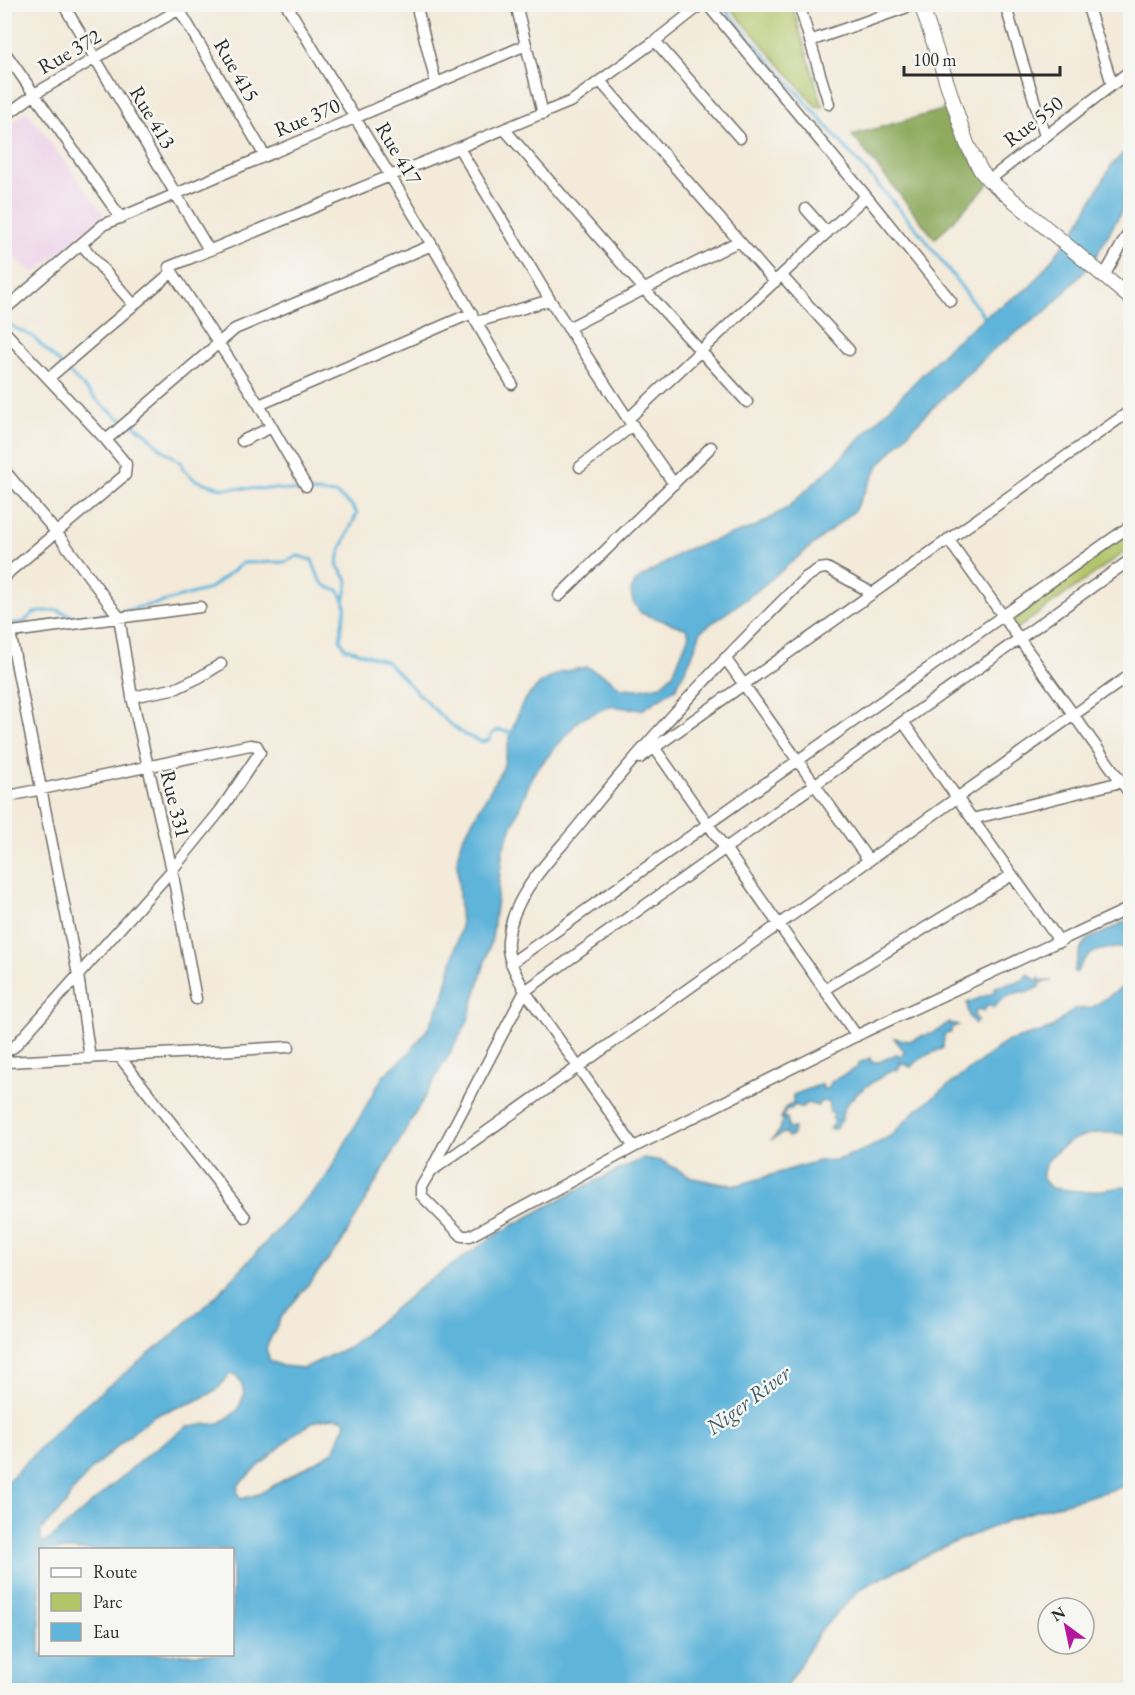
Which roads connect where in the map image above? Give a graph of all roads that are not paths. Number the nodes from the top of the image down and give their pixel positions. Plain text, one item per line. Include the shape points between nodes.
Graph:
1 (63, 4) edge
2 (286, 4) edge
3 (416, 4) edge
4 (516, 4) edge
5 (705, 4) edge
6 (798, 4) edge
7 (919, 4) edge
8 (1005, 4) edge
9 (1087, 4) edge
10 (181, 6) edge
11 (656, 41) junction
12 (810, 41) junction
13 (526, 45) junction
14 (4, 51) edge
15 (95, 59) junction
16 (1131, 71) edge
17 (600, 81) junction
18 (436, 83) junction
19 (1113, 84) junction
20 (36, 93) junction
21 (829, 104) dead end
22 (543, 114) junction
23 (4, 117) edge
24 (355, 118) junction
25 (505, 130) junction
26 (1045, 136) junction
27 (740, 138) dead end
28 (459, 148) junction
29 (265, 156) junction
30 (390, 177) junction
31 (989, 180) junction
32 (176, 194) junction
33 (866, 196) junction
34 (806, 209) dead end
35 (121, 218) junction
36 (1131, 230) edge
37 (827, 233) junction
38 (740, 241) junction
39 (81, 244) junction
40 (432, 245) junction
41 (209, 250) junction
42 (172, 272) junction
43 (1104, 276) junction
44 (778, 279) junction
45 (644, 290) junction
46 (1131, 298) edge
47 (550, 300) junction
48 (951, 301) dead end
49 (134, 305) junction
50 (4, 310) edge
51 (474, 317) junction
52 (568, 328) junction
53 (4, 331) edge
54 (218, 343) junction
55 (849, 350) dead end
56 (700, 351) junction
57 (49, 378) junction
58 (512, 384) dead end
59 (747, 402) dead end
60 (259, 405) junction
61 (1131, 411) edge
62 (630, 422) junction
63 (272, 427) junction
64 (106, 440) junction
65 (242, 441) dead end
66 (711, 447) dead end
67 (580, 467) dead end
68 (4, 470) edge
69 (674, 484) junction
70 (306, 486) dead end
71 (1131, 526) edge
72 (56, 532) junction
73 (948, 539) junction
74 (1131, 560) edge
75 (4, 579) edge
76 (872, 592) junction
77 (559, 596) dead end
78 (200, 607) dead end
79 (4, 612) edge
80 (118, 615) junction
81 (1003, 616) junction
82 (7, 632) edge
83 (1019, 639) junction
84 (724, 657) junction
85 (221, 664) dead end
86 (1131, 675) edge
87 (743, 684) junction
88 (132, 697) junction
89 (1073, 715) junction
90 (903, 722) junction
91 (654, 747) junction
92 (798, 760) junction
93 (147, 767) junction
94 (622, 770) junction
95 (1121, 782) junction
96 (815, 785) junction
97 (42, 790) junction
98 (1131, 794) edge
99 (4, 797) edge
100 (957, 798) junction
101 (972, 819) junction
102 (708, 824) junction
103 (725, 848) junction
104 (868, 861) junction
105 (172, 870) junction
106 (1012, 875) junction
107 (1131, 908) edge
108 (778, 924) junction
109 (1060, 942) junction
110 (511, 963) junction
111 (78, 975) junction
112 (825, 989) junction
113 (525, 991) junction
114 (196, 999) dead end
115 (857, 1036) junction
116 (289, 1047) dead end
117 (4, 1055) edge
118 (119, 1056) junction
119 (90, 1058) junction
120 (579, 1068) junction
121 (634, 1147) junction
122 (430, 1172) junction
123 (245, 1217) dead end

1 - 15 street, Rue 413
2 - 24 street, Rue 417
3 - 18 street
4 - 13 street
5 - 11 street
5 - 33 street
6 - 12 street
7 - 12 street
7 - 31 street via 967,144
8 - 26 street
9 - 19 street
10 - 15 street, Rue 372
10 - 29 street, Rue 415
11 - 17 street
11 - 27 street
12 - 21 street
13 - 18 street, Rue 370
13 - 22 street
14 - 20 street
15 - 20 street, Rue 372
15 - 32 street, Rue 413
16 - 19 street, Rue 550
17 - 22 street via 572,101
17 - 38 street
18 - 24 street, Rue 370
19 - 26 street, Rue 550
20 - 23 street, Rue 372
20 - 35 street
22 - 25 street
24 - 29 street, Rue 370
24 - 30 street, Rue 417
25 - 28 street
25 - 45 street
26 - 31 street, Rue 550
28 - 30 street
28 - 47 street
29 - 32 street, Rue 370
30 - 40 street, Rue 417
30 - 41 street
31 - 43 street
32 - 35 street, Rue 370
32 - 41 street, Rue 413
33 - 37 street
33 - 48 street
34 - 37 street
35 - 39 street, Rue 370 via 103,225
36 - 43 street
37 - 44 street
38 - 44 street
38 - 45 street
39 - 49 street
39 - 50 street, Rue 370
40 - 51 street, Rue 417
40 - 54 street via 235,329
41 - 42 street via 169,267
42 - 49 street
42 - 54 street
43 - 46 street
44 - 55 street
44 - 56 street
45 - 52 street
45 - 56 street
47 - 51 street
47 - 52 street
49 - 57 street
51 - 58 street, Rue 417
51 - 60 street
52 - 62 street
53 - 57 street
54 - 60 street
54 - 64 street
56 - 59 street
56 - 62 street
57 - 64 street
60 - 63 street
61 - 73 street
62 - 67 street
62 - 69 street
63 - 65 street
63 - 70 street
64 - 72 street via 126,464 125,475
66 - 69 street
68 - 72 street
69 - 77 street
71 - 81 street
72 - 75 street
72 - 80 street
73 - 76 street
73 - 81 street
74 - 83 street
76 - 84 street via 827,568 819,569
76 - 87 street
78 - 80 street
79 - 82 street
80 - 82 street
80 - 88 street, Rue 331
81 - 83 street
81 - 92 street
82 - 97 street
83 - 89 street
83 - 90 street
84 - 87 street
84 - 94 street
85 - 88 street via 177,688
86 - 89 street
87 - 91 street
87 - 92 street
88 - 93 street, Rue 331
89 - 95 street
89 - 100 street
90 - 96 street
90 - 100 street
91 - 94 street
91 - 102 street
92 - 96 street
92 - 102 street
93 - 97 street
93 - 105 street, Rue 331
93 - 105 street via 250,745 257,746 260,752 220,811
94 - 110 street via 528,888 515,911 508,941
95 - 98 street
95 - 101 street
96 - 103 street
96 - 104 street
97 - 99 street
97 - 111 street
100 - 101 street
100 - 104 street
101 - 106 street
102 - 103 street
102 - 110 street
103 - 108 street
103 - 113 street
104 - 108 street
105 - 111 street
105 - 114 street, Rue 331
106 - 109 street
106 - 112 street
107 - 109 street
108 - 112 street
108 - 120 street
109 - 115 street
110 - 113 street
111 - 117 street
111 - 119 street
112 - 115 street
113 - 120 street
113 - 122 street
115 - 121 street
116 - 118 street
117 - 119 street via 8,1062
118 - 119 street
118 - 123 street
120 - 121 street
120 - 122 street
121 - 122 street via 466,1237 421,1195

